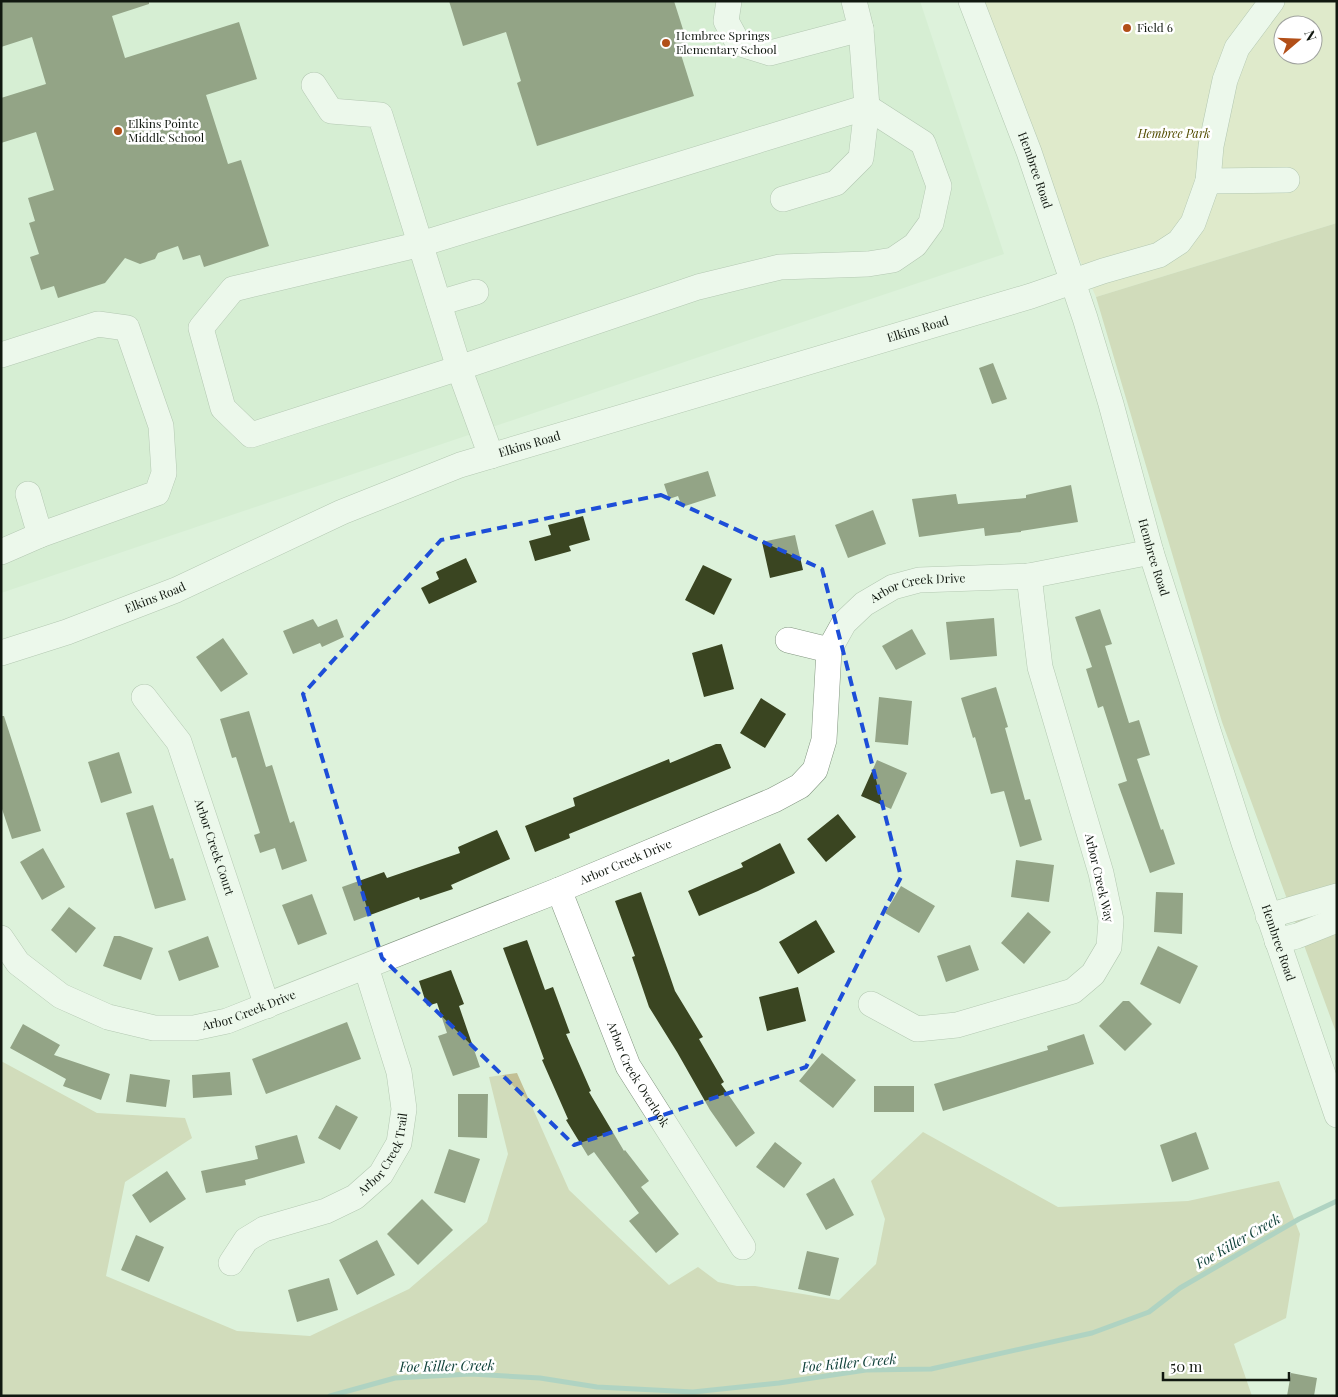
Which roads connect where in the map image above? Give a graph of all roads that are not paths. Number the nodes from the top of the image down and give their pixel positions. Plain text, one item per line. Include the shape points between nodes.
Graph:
1 (728, 1) edge
2 (854, 1) edge
3 (972, 1) edge
4 (1272, 1) edge
5 (861, 29) junction
6 (314, 85) dead end
7 (866, 107) junction
8 (1287, 180) dead end
9 (1208, 181) junction
10 (783, 199) dead end
11 (421, 244) junction
12 (1073, 282) junction
13 (476, 292) dead end
14 (439, 303) junction
15 (1, 355) edge
16 (459, 368) junction
17 (491, 456) junction
18 (28, 494) dead end
19 (40, 536) junction
20 (1, 552) edge
21 (1151, 552) junction
22 (1029, 576) junction
23 (788, 640) dead end
24 (829, 650) junction
25 (1, 653) edge
26 (144, 697) dead end
27 (559, 890) junction
28 (1337, 896) edge
29 (1268, 916) junction
30 (1337, 920) edge
31 (1, 938) edge
32 (1277, 941) junction
33 (366, 967) junction
34 (870, 1004) dead end
35 (267, 1006) junction
36 (1337, 1115) edge
37 (743, 1247) dead end
38 (231, 1264) dead end

1 - 5 street via 726,21 738,42 770,53
2 - 5 street
3 - 12 street, Hembree Road
4 - 9 street, Elkins Road via 1237,48 1225,80 1211,146
5 - 7 street
6 - 11 street via 331,111 380,115
7 - 10 street via 861,158 836,183
7 - 11 street
7 - 16 street via 923,143 939,186 932,223 915,245 893,260 780,267 698,287
8 - 9 street
9 - 12 street, Elkins Road via 1193,223 1179,242 1159,255
11 - 14 street
11 - 16 street via 233,289 202,328 223,408 251,435
12 - 17 street, Elkins Road
12 - 21 street, Hembree Road via 1111,404
13 - 14 street
14 - 16 street
15 - 19 street via 98,324 127,328 161,426 164,473 157,493
16 - 17 street
17 - 25 street, Elkins Road via 342,512 176,590 67,632
18 - 19 street
19 - 20 street
21 - 22 street, Arbor Creek Drive
21 - 29 street, Hembree Road
22 - 24 street, Arbor Creek Drive via 919,580 893,587 857,610 844,623
22 - 34 street, Arbor Creek Way via 1040,666 1100,873 1111,920 1109,947 1093,974 1073,991 957,1024 917,1028
23 - 24 street
24 - 27 street, Arbor Creek Drive via 824,740 815,770 800,786 774,800
26 - 35 street, Arbor Creek Court via 179,742
27 - 33 street, Arbor Creek Drive
27 - 37 street, Arbor Creek Overlook via 628,1066
28 - 29 street
29 - 32 street, Hembree Road
30 - 32 street
31 - 35 street, Arbor Creek Drive via 18,963 61,996 108,1017 154,1028 194,1028 226,1022
32 - 36 street, Hembree Road
33 - 35 street, Arbor Creek Drive
33 - 38 street, Arbor Creek Trail via 399,1072 404,1110 399,1143 381,1174 355,1197 326,1211 264,1229 246,1240

